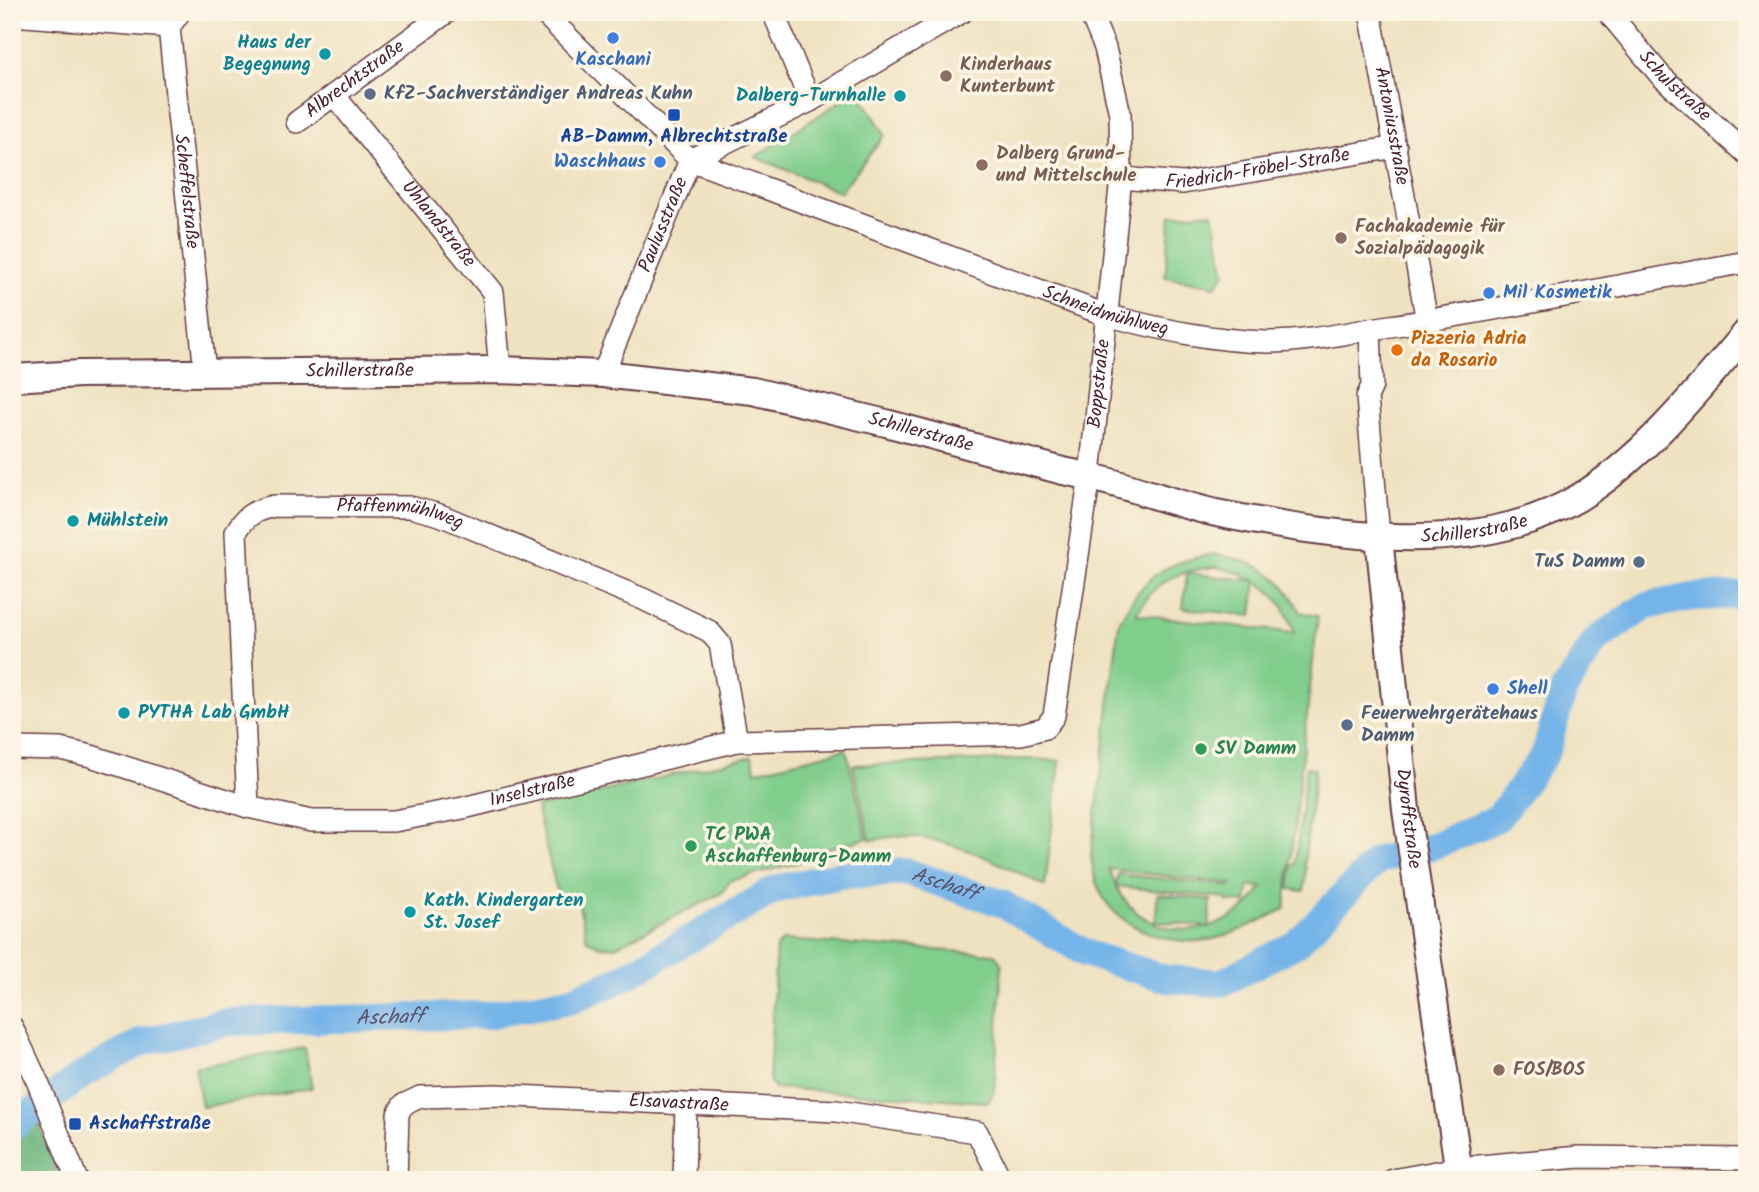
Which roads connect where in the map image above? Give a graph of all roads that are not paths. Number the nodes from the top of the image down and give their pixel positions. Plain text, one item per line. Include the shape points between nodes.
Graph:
1 (447, 12) edge
2 (542, 12) edge
3 (774, 12) edge
4 (962, 12) edge
5 (1090, 12) edge
6 (1370, 12) edge
7 (1608, 12) edge
8 (12, 15) edge
9 (175, 20) edge
10 (334, 95) junction
11 (810, 101) junction
12 (297, 122) dead end
13 (1396, 147) junction
14 (1747, 154) edge
15 (690, 160) junction
16 (1121, 178) junction
17 (1747, 262) edge
18 (1106, 315) junction
19 (1427, 321) junction
20 (1370, 329) junction
21 (1747, 332) edge
22 (500, 370) junction
23 (205, 372) junction
24 (603, 374) junction
25 (12, 378) edge
26 (1090, 475) junction
27 (1379, 536) junction
28 (1054, 716) joint
29 (737, 741) junction
30 (12, 748) edge
31 (248, 807) junction
32 (12, 1027) edge
33 (686, 1106) junction
34 (1747, 1159) edge
35 (1459, 1174) edge
36 (77, 1180) edge
37 (396, 1180) edge
38 (684, 1180) edge
39 (1000, 1180) edge
40 (1394, 1180) edge

1 - 10 street, Albrechtstraße
2 - 15 street, Schneidmühlweg
3 - 11 street
4 - 11 street, Paulusstraße
5 - 16 street, Boppstraße via 1105,48 1120,114
6 - 13 street, Antoniusstraße
7 - 14 street, Schulstraße via 1661,76
8 - 9 street
9 - 23 street, Scheffelstraße
10 - 12 street, Albrechtstraße
10 - 22 street, Uhlandstraße via 494,292
11 - 15 street, Paulusstraße
13 - 16 street, Friedrich-Fröbel-Straße via 1184,183
13 - 19 street, Antoniusstraße
15 - 18 street, Schneidmühlweg
15 - 24 street, Paulusstraße
16 - 18 street, Boppstraße
17 - 19 street, Schneidmühlweg
18 - 20 street, Schneidmühlweg via 1175,333 1240,341 1272,342
18 - 26 street, Boppstraße
19 - 20 street, Schneidmühlweg
20 - 27 street, Dyroffstraße via 1372,386 1367,397
21 - 27 main road, Schillerstraße via 1648,442 1578,498 1543,515 1492,530 1448,537
22 - 23 main road, Schillerstraße
22 - 24 main road, Schillerstraße
23 - 25 main road, Schillerstraße
24 - 26 main road, Schillerstraße via 753,391
26 - 27 main road, Schillerstraße via 1220,514
26 - 28 street, Boppstraße
27 - 35 main road, Dyroffstraße via 1409,829
28 - 29 street, Inselstraße via 1045,728 1021,734
29 - 31 street, Inselstraße via 394,821 311,821
29 - 31 street, Pfaffenmühlweg via 720,644 709,631 440,515 410,507 274,506 255,510 236,532
30 - 31 street, Inselstraße via 60,749 91,756
32 - 36 street
33 - 37 street, Elsavastraße via 496,1095 420,1097 403,1105 398,1114
33 - 38 street
33 - 39 street, Elsavastraße via 836,1111 977,1132
34 - 35 street via 1579,1157
35 - 40 street

